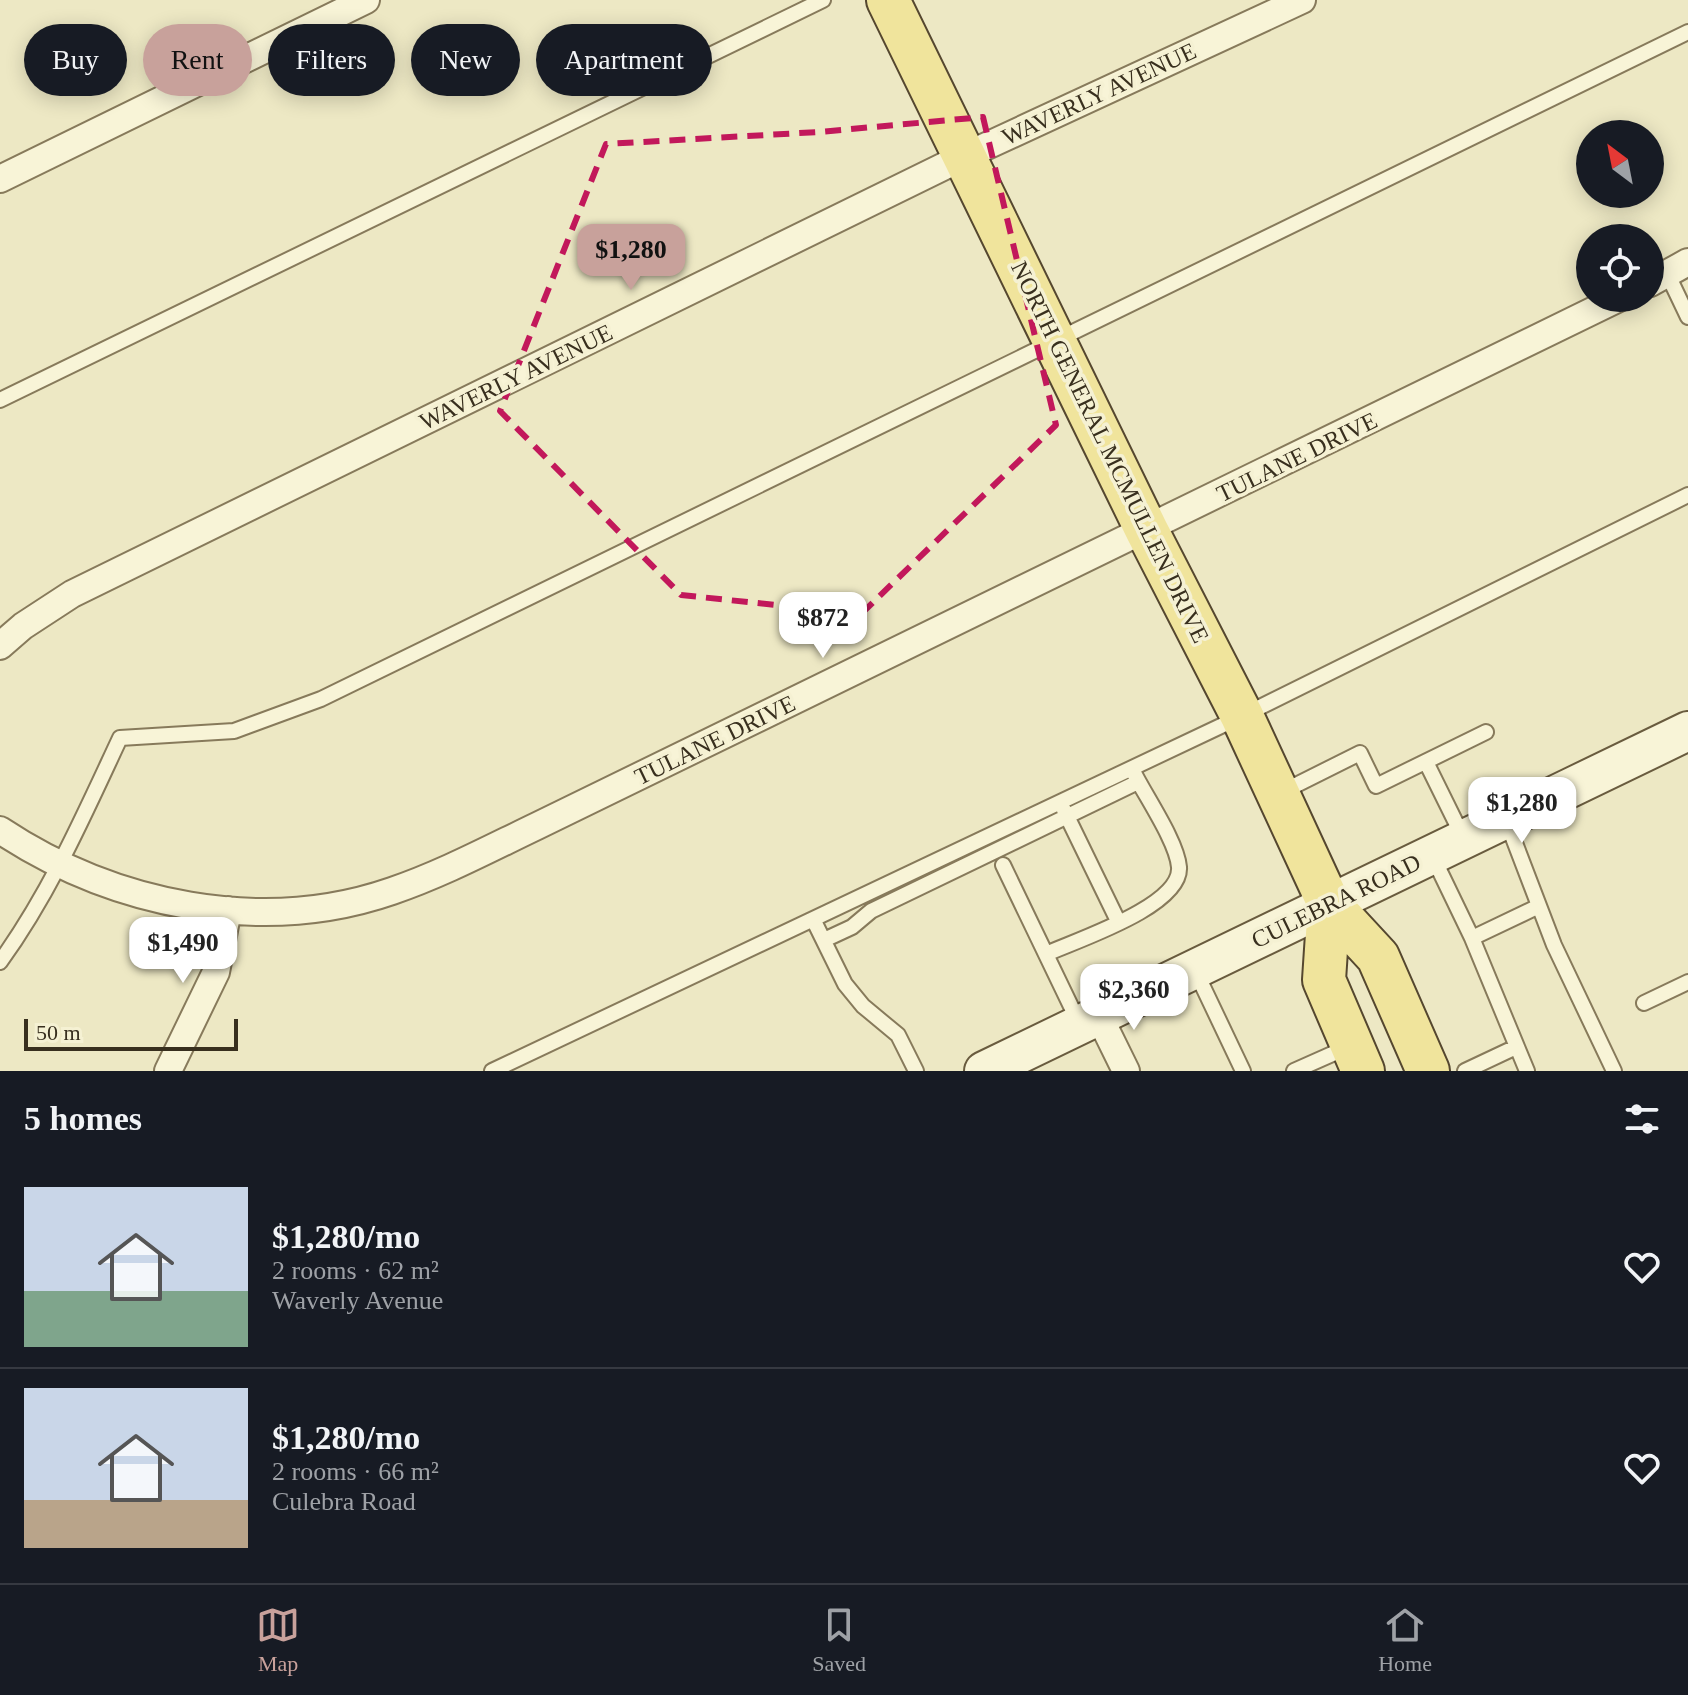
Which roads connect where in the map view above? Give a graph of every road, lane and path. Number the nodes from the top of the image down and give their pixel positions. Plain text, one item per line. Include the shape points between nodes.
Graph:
1 (366, 0) edge
2 (823, 0) edge
3 (888, 0) edge
4 (1302, 0) edge
5 (1688, 32) edge
6 (965, 156) junction
7 (0, 179) edge
8 (1668, 273) edge
9 (1591, 312) edge
10 (1688, 317) edge
11 (1055, 342) junction
12 (0, 400) edge
13 (1688, 495) edge
14 (1147, 531) junction
15 (0, 646) edge
16 (1242, 716) junction
17 (1688, 731) edge
18 (1486, 732) dead end
19 (1426, 762) junction
20 (1135, 775) junction
21 (1278, 794) junction
22 (1060, 802) junction
23 (1067, 816) junction
24 (1505, 818) junction
25 (0, 830) edge
26 (1448, 847) junction
27 (61, 862) junction
28 (1003, 865) dead end
29 (1329, 904) junction
30 (1539, 906) junction
31 (228, 910) junction
32 (813, 919) junction
33 (1118, 921) junction
34 (1472, 938) junction
35 (824, 940) junction
36 (1046, 954) junction
37 (0, 962) edge
38 (1195, 968) junction
39 (1688, 982) edge
40 (1644, 1003) dead end
41 (1089, 1019) junction
42 (1516, 1047) junction
43 (1358, 1058) edge
44 (1315, 1067) edge
45 (168, 1071) edge
46 (492, 1071) edge
47 (916, 1071) edge
48 (984, 1071) edge
49 (1126, 1071) edge
50 (1243, 1071) edge
51 (1294, 1071) edge
52 (1428, 1071) edge
53 (1465, 1071) edge
54 (1527, 1071) edge
55 (1614, 1071) edge

1 - 7 street
2 - 12 lane
3 - 6 main road, NORTH GENERAL MCMULLEN DRIVE
4 - 6 street, WAVERLY AVENUE
5 - 11 lane
6 - 11 main road, NORTH GENERAL MCMULLEN DRIVE
6 - 15 street, WAVERLY AVENUE via 72,594
8 - 10 lane
9 - 14 street, TULANE DRIVE
11 - 14 main road, NORTH GENERAL MCMULLEN DRIVE
11 - 27 lane via 321,699 234,731 120,738
13 - 16 lane
14 - 16 main road, NORTH GENERAL MCMULLEN DRIVE
14 - 31 street, TULANE DRIVE via 442,871 340,904 276,914
16 - 20 lane
16 - 21 main road, NORTH GENERAL MCMULLEN DRIVE
17 - 24 main road, CULEBRA ROAD
18 - 19 lane
19 - 21 lane via 1376,786 1360,753
19 - 26 lane
20 - 22 lane
20 - 23 lane
20 - 33 lane via 1179,867 1177,882 1160,901
21 - 29 main road, NORTH GENERAL MCMULLEN DRIVE
22 - 23 lane
22 - 32 lane
23 - 33 lane
23 - 35 lane via 871,911
24 - 26 main road, CULEBRA ROAD
24 - 30 lane
25 - 27 street, TULANE DRIVE
26 - 29 main road, CULEBRA ROAD
26 - 34 lane
27 - 31 street, TULANE DRIVE via 100,881 165,901
27 - 37 lane
28 - 36 lane
29 - 38 main road, CULEBRA ROAD
29 - 43 main road, NORTH GENERAL MCMULLEN DRIVE via 1324,980
29 - 52 main road, NORTH GENERAL MCMULLEN DRIVE via 1378,957
30 - 34 lane
30 - 55 lane
31 - 45 street via 216,972
32 - 35 lane
32 - 46 lane
33 - 36 lane
34 - 42 lane
35 - 47 lane via 845,984 898,1035
36 - 41 lane
38 - 41 main road, CULEBRA ROAD
38 - 50 lane
39 - 40 lane
41 - 48 main road, CULEBRA ROAD
41 - 49 street
42 - 53 lane
42 - 54 lane
43 - 44 lane
44 - 51 lane

